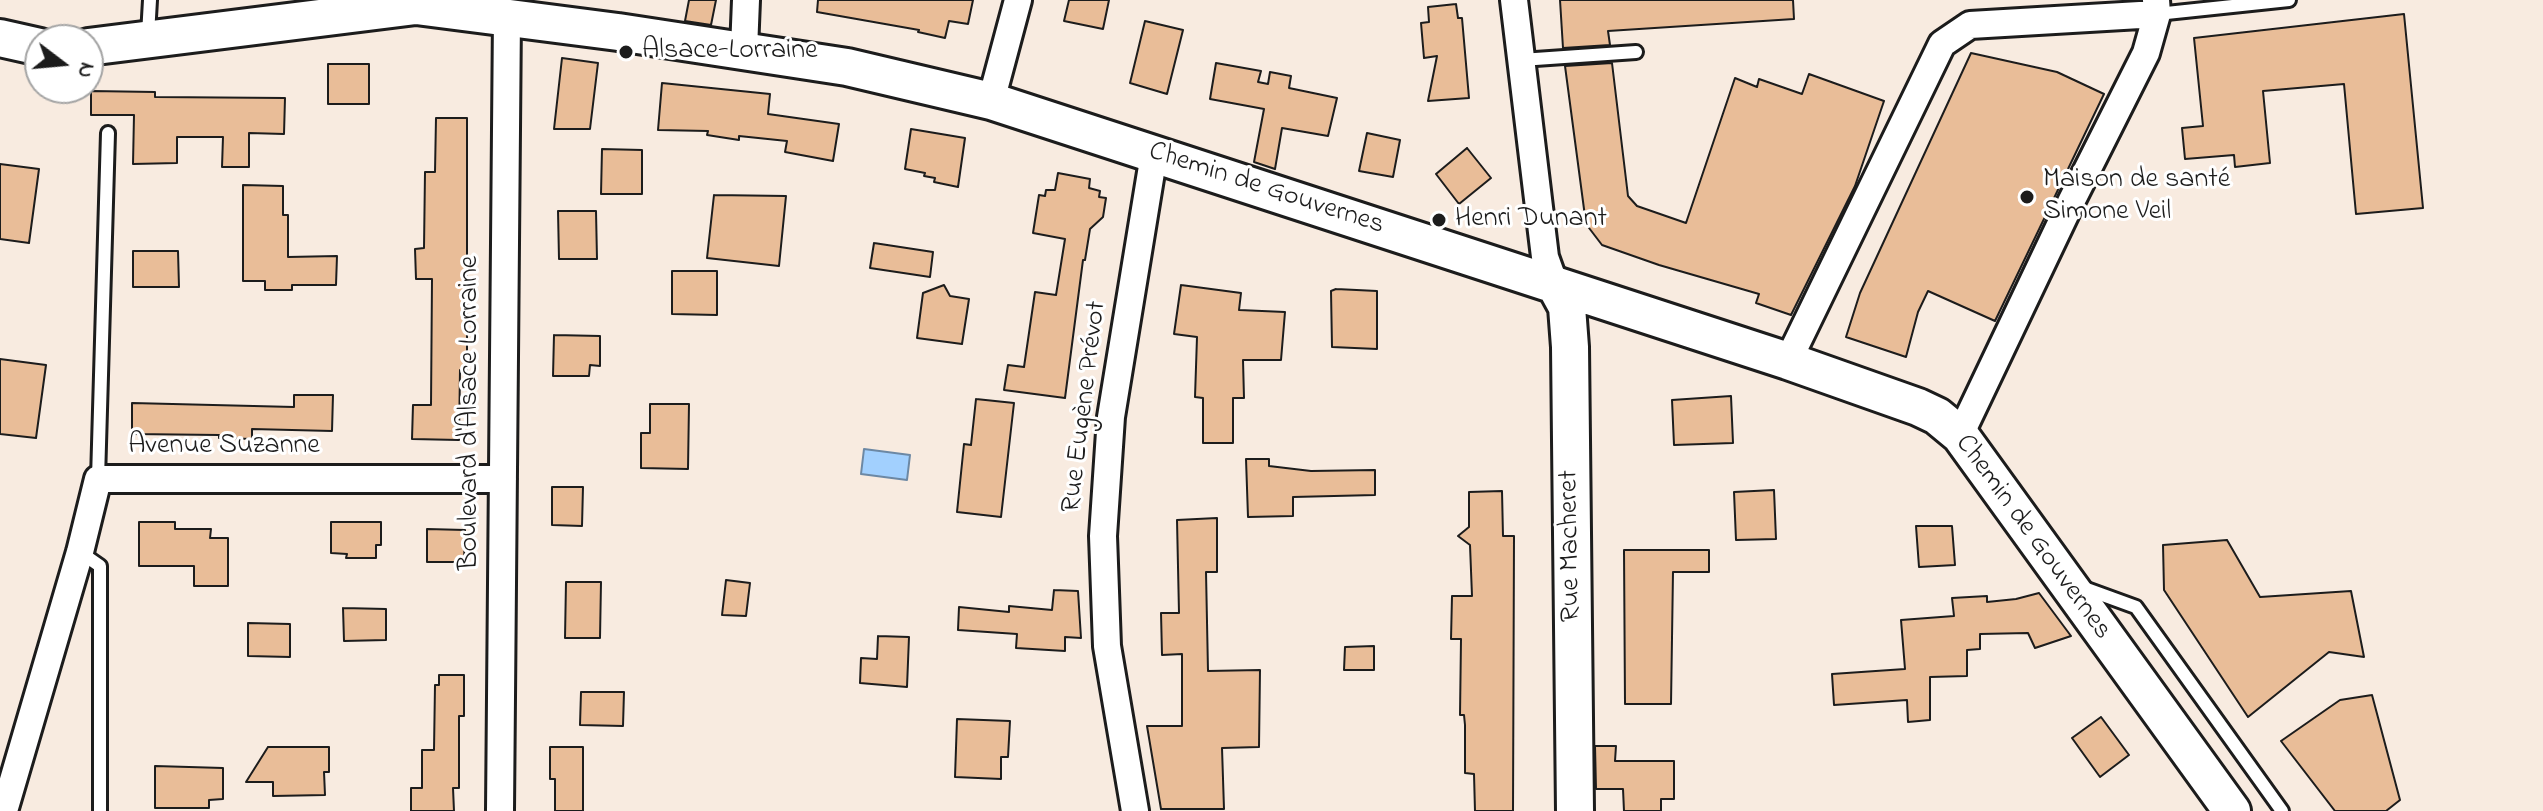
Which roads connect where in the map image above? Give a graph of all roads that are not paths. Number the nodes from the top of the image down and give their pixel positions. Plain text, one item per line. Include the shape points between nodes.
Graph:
1 (150, 0) edge
2 (746, 0) edge
3 (1018, 0) edge
4 (1514, 0) edge
5 (2289, 0) edge
6 (2156, 7) edge
7 (507, 16) junction
8 (0, 38) edge
9 (147, 42) junction
10 (24, 43) edge
11 (104, 46) edge
12 (744, 50) junction
13 (1636, 52) dead end
14 (1521, 60) junction
15 (991, 101) junction
16 (108, 133) dead end
17 (1154, 154) junction
18 (1555, 285) junction
19 (1788, 361) junction
20 (1960, 435) junction
21 (98, 479) junction
22 (503, 479) junction
23 (80, 552) junction
24 (2065, 582) junction
25 (4, 811) edge
26 (100, 811) edge
27 (500, 811) edge
28 (1135, 811) edge
29 (1575, 811) edge
30 (2232, 811) edge
31 (2282, 811) edge

1 - 9 lane
2 - 12 street
3 - 15 street
4 - 14 street
5 - 6 lane
6 - 19 street via 1970,25 1942,44
6 - 20 street via 2146,53
7 - 9 street, Chemin de Gouvernes via 416,6
7 - 12 street, Chemin de Gouvernes
7 - 22 street, Boulevard d'Alsace Lorraine
8 - 10 street
9 - 11 street, Chemin de Gouvernes
12 - 15 street, Chemin de Gouvernes via 847,67
13 - 14 lane
14 - 18 street via 1545,257
15 - 17 street, Chemin de Gouvernes
16 - 21 lane
17 - 18 street, Chemin de Gouvernes
17 - 28 street, Rue Eugène Prévot via 1111,417 1103,536 1107,646
18 - 19 street, Chemin de Gouvernes
18 - 29 street, Rue Macheret via 1567,307 1570,347
19 - 20 street, Chemin de Gouvernes via 1918,407
20 - 24 street, Chemin de Gouvernes
21 - 22 street, Avenue Suzanne
21 - 23 street, Avenue Suzanne
22 - 27 street, Boulevard d'Alsace Lorraine
23 - 25 street, Avenue Suzanne
23 - 26 lane via 100,566
24 - 30 street, Chemin de Gouvernes
24 - 31 lane via 2136,607

